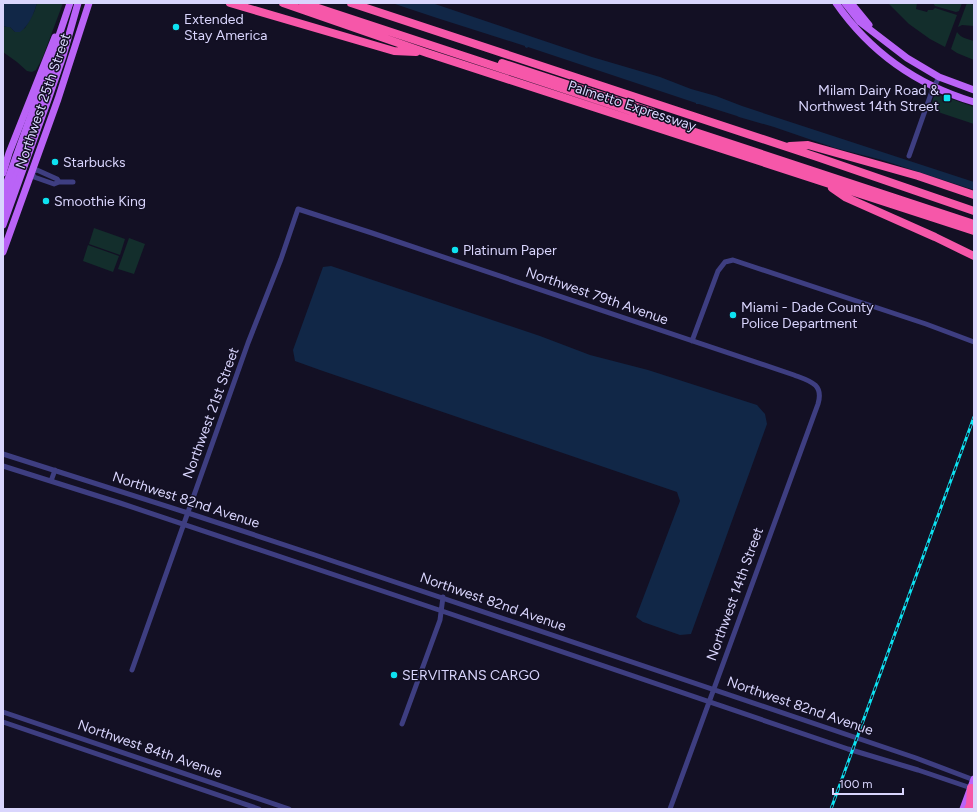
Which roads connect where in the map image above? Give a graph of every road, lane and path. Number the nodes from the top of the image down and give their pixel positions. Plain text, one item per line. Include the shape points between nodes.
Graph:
1 (69, 3) edge
2 (78, 3) edge
3 (89, 3) edge
4 (230, 3) edge
5 (283, 3) edge
6 (304, 3) edge
7 (320, 3) edge
8 (351, 3) edge
9 (836, 3) edge
10 (845, 3) edge
11 (851, 3) edge
12 (359, 5) edge
13 (61, 23) junction
14 (875, 33) junction
15 (427, 53) junction
16 (939, 77) junction
17 (934, 87) junction
18 (974, 90) edge
19 (974, 102) edge
20 (785, 147) junction
21 (909, 156) dead end
22 (4, 162) edge
23 (18, 167) junction
24 (32, 172) junction
25 (3, 173) edge
26 (73, 182) dead end
27 (825, 183) junction
28 (3, 194) edge
29 (974, 195) edge
30 (3, 209) edge
31 (298, 209) joint
32 (974, 211) edge
33 (974, 218) edge
34 (974, 224) edge
35 (3, 225) edge
36 (974, 231) edge
37 (935, 237) junction
38 (974, 250) edge
39 (3, 252) edge
40 (974, 256) edge
41 (692, 341) junction
42 (974, 342) edge
43 (818, 388) joint
44 (3, 454) edge
45 (3, 466) edge
46 (55, 470) junction
47 (51, 481) junction
48 (188, 513) junction
49 (184, 525) junction
50 (443, 598) junction
51 (442, 611) junction
52 (132, 670) dead end
53 (713, 690) junction
54 (709, 702) junction
55 (3, 712) edge
56 (3, 722) edge
57 (402, 724) dead end
58 (974, 780) edge
59 (972, 789) edge
60 (259, 809) edge
61 (289, 809) edge
62 (670, 809) edge
63 (963, 809) edge
64 (968, 809) edge

1 - 13 main road, Northwest 25th Street
1 - 28 main road, bridge
2 - 35 main road, bridge via 63,56
3 - 24 main road, Northwest 25th Street
4 - 15 highway via 394,51
5 - 15 highway, Palmetto Expressway
6 - 34 highway
7 - 33 highway
8 - 12 highway, Palmetto Expressway
9 - 17 main road via 875,48 902,69
10 - 14 main road via 860,22
11 - 14 main road
12 - 20 highway, Palmetto Expressway
13 - 22 main road, Northwest 25th Street
13 - 23 main road via 54,66
14 - 16 main road via 901,54
15 - 27 highway, Palmetto Expressway
16 - 17 street
16 - 18 main road
17 - 19 main road
17 - 21 street
20 - 29 highway via 808,145
20 - 32 highway, Palmetto Expressway
22 - 23 main road
22 - 25 main road, Northwest 25th Street
23 - 24 main road
23 - 30 main road
24 - 26 street via 34,177 54,184
24 - 39 main road, Northwest 25th Street
27 - 36 highway, Palmetto Expressway
27 - 37 highway via 845,197
31 - 41 street, Northwest 79th Avenue
31 - 48 street, Northwest 21st Street
37 - 38 highway
37 - 40 highway
41 - 42 street via 718,271 725,262 733,260
41 - 43 street, Northwest 79th Avenue via 806,379
43 - 53 street, Northwest 14th Street via 818,404
44 - 46 street, Northwest 82nd Avenue
45 - 47 street, Northwest 82nd Avenue
46 - 47 street
46 - 48 street, Northwest 82nd Avenue
47 - 49 street, Northwest 82nd Avenue
48 - 49 street, Northwest 21st Street
48 - 50 street, Northwest 82nd Avenue
49 - 51 street, Northwest 82nd Avenue
49 - 52 street, Northwest 21st Street
50 - 51 street
50 - 53 street, Northwest 82nd Avenue
51 - 54 street, Northwest 82nd Avenue
51 - 57 street
53 - 54 street, Northwest 14th Street
53 - 58 street, Northwest 82nd Avenue
54 - 59 street, Northwest 82nd Avenue
54 - 62 street, Northwest 14th Street
55 - 61 street, Northwest 84th Avenue
56 - 60 street, Northwest 84th Avenue
58 - 59 main road
59 - 63 main road
59 - 64 highway

